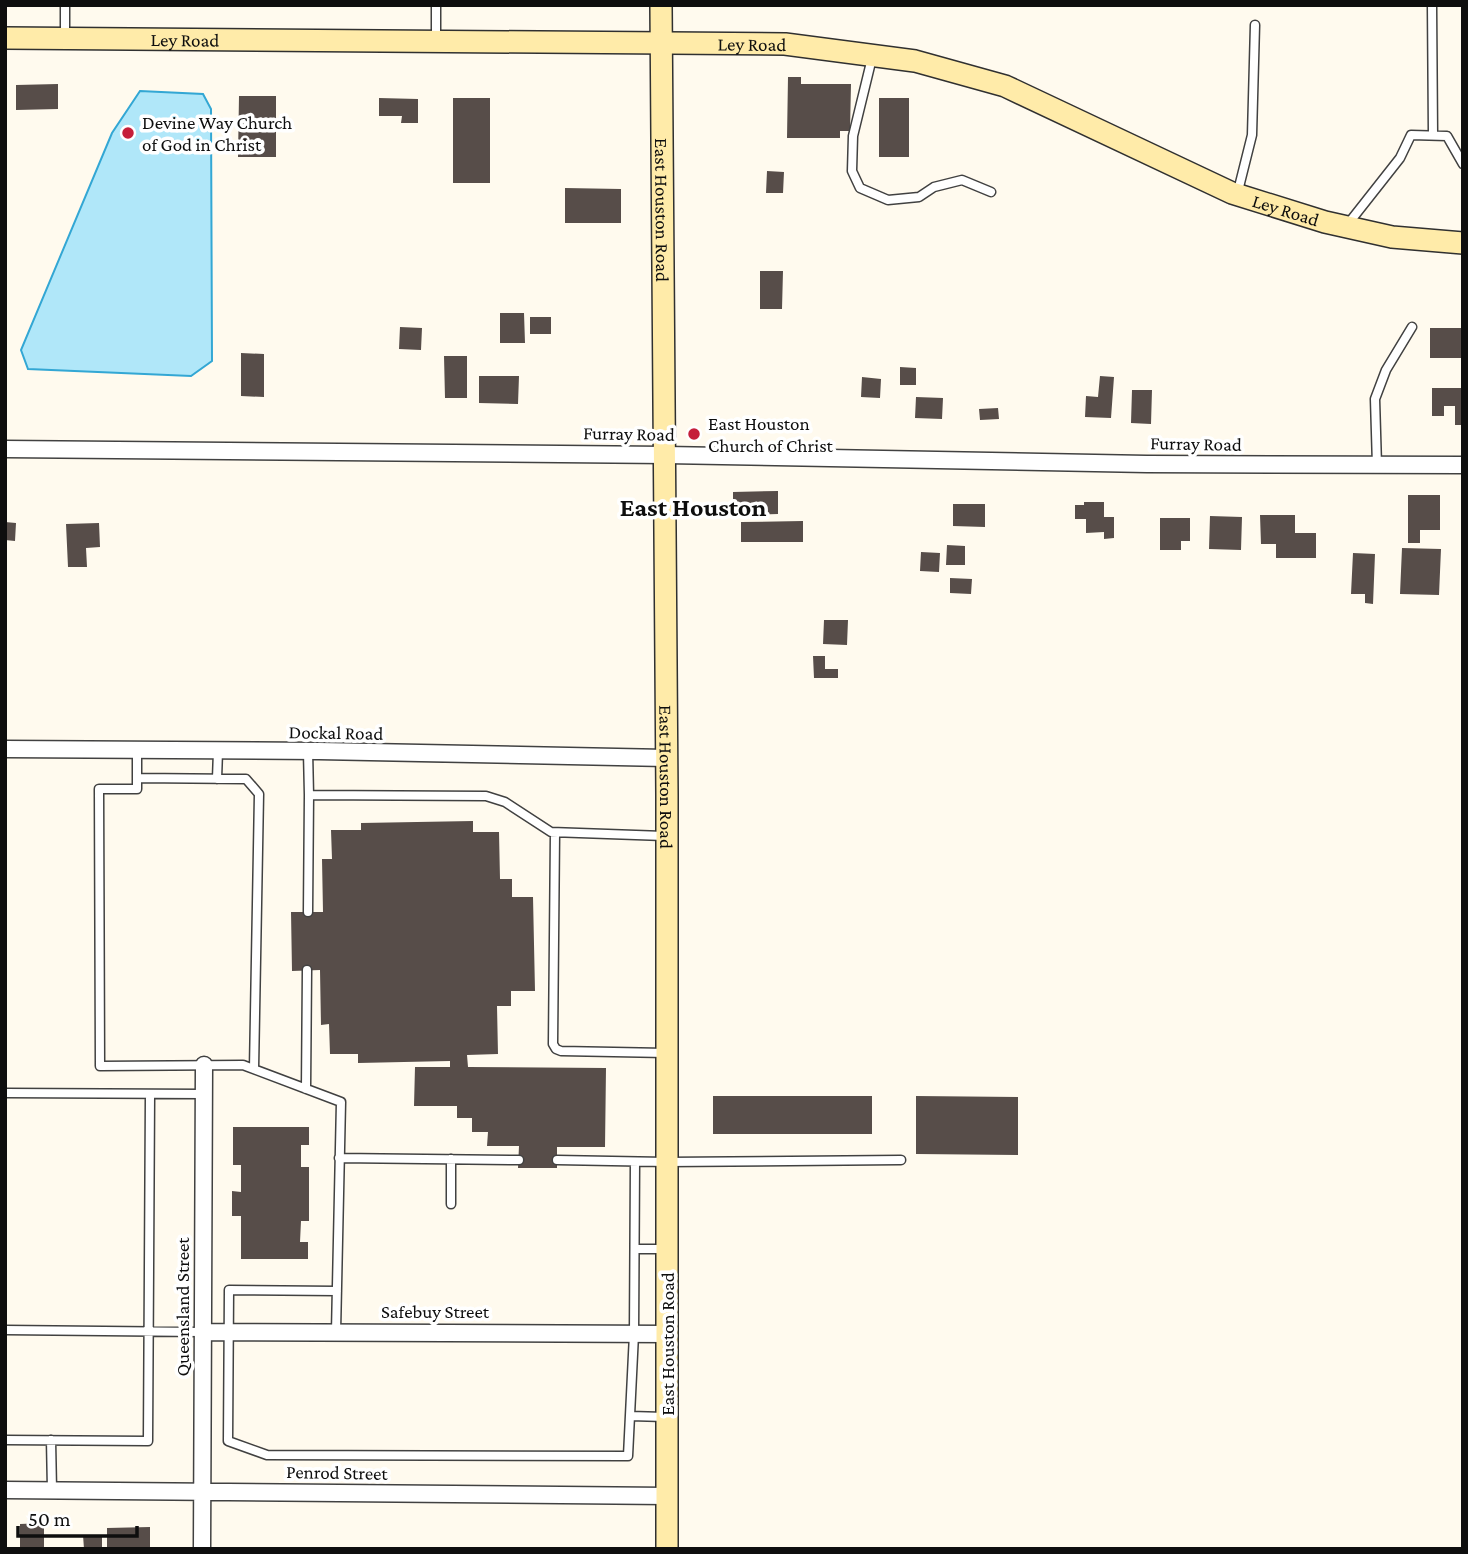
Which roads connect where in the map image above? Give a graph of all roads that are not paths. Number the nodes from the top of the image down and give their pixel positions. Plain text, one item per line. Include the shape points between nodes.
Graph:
1 (65, 5) edge
2 (436, 5) edge
3 (661, 5) edge
4 (1432, 5) edge
5 (1255, 25) dead end
6 (5, 38) edge
7 (65, 39) junction
8 (436, 41) junction
9 (660, 43) junction
10 (873, 55) junction
11 (1433, 135) junction
12 (1463, 164) edge
13 (991, 192) dead end
14 (1237, 195) junction
15 (1346, 227) junction
16 (1463, 243) edge
17 (1412, 327) dead end
18 (5, 450) edge
19 (666, 455) junction
20 (1377, 466) junction
21 (1463, 466) edge
22 (5, 748) edge
23 (137, 750) junction
24 (218, 751) junction
25 (308, 751) junction
26 (666, 758) junction
27 (137, 778) junction
28 (217, 779) junction
29 (309, 796) junction
30 (555, 832) junction
31 (667, 836) junction
32 (308, 912) dead end
33 (307, 970) dead end
34 (666, 1053) junction
35 (204, 1065) junction
36 (254, 1069) junction
37 (306, 1088) junction
38 (5, 1093) edge
39 (204, 1094) junction
40 (150, 1095) junction
41 (339, 1158) junction
42 (451, 1159) junction
43 (519, 1160) dead end
44 (557, 1160) dead end
45 (901, 1160) dead end
46 (635, 1162) junction
47 (666, 1162) junction
48 (451, 1204) dead end
49 (635, 1249) junction
50 (666, 1249) junction
51 (337, 1291) junction
52 (5, 1330) edge
53 (148, 1331) junction
54 (202, 1332) junction
55 (229, 1332) junction
56 (336, 1332) junction
57 (634, 1334) junction
58 (667, 1335) junction
59 (630, 1416) junction
60 (667, 1417) junction
61 (5, 1440) edge
62 (51, 1440) junction
63 (5, 1490) edge
64 (52, 1490) junction
65 (202, 1491) junction
66 (668, 1496) junction
67 (202, 1549) edge
68 (667, 1549) edge

1 - 7 lane
2 - 8 lane
3 - 9 street, East Houston Road
4 - 11 lane
5 - 14 lane via 1252,135
6 - 7 street, Ley Road
7 - 8 street, Ley Road
8 - 9 street, Ley Road
9 - 10 street, Ley Road via 785,44
9 - 19 street, East Houston Road
10 - 13 lane via 853,136 852,171 860,188 888,200 919,197 934,187 962,180
10 - 14 street, Ley Road via 915,61 1006,86
11 - 12 lane via 1447,136
11 - 15 lane via 1411,135 1400,158
14 - 15 street, Ley Road
15 - 16 street, Ley Road via 1392,237
17 - 20 lane via 1386,370 1375,400
18 - 19 street, Furray Road
19 - 20 street, Furray Road
19 - 26 street, East Houston Road
20 - 21 street, Furray Road
22 - 23 street, Dockal Road
23 - 24 street, Dockal Road
23 - 27 lane
24 - 25 street, Dockal Road
24 - 28 lane
25 - 26 street, Dockal Road
25 - 29 lane
26 - 31 street, East Houston Road
27 - 28 lane
27 - 35 lane via 137,789 99,789 100,1066
28 - 36 lane via 246,779 259,794
29 - 30 lane via 486,796
29 - 32 lane
30 - 31 lane
30 - 34 lane via 552,1044 561,1051
31 - 34 street, East Houston Road
33 - 37 lane
34 - 47 street, East Houston Road
35 - 36 lane
35 - 39 street, Queensland Street
36 - 37 lane
37 - 41 lane via 341,1102
38 - 40 lane
39 - 40 lane
39 - 54 street, Queensland Street
40 - 53 lane
41 - 42 lane
41 - 51 lane
42 - 43 lane
42 - 48 lane
44 - 46 lane
45 - 47 lane
46 - 47 lane
46 - 49 lane
47 - 50 street, East Houston Road
49 - 50 lane
49 - 57 lane
50 - 58 street, East Houston Road
51 - 55 lane via 229,1290
51 - 56 lane
52 - 53 lane
53 - 54 lane
53 - 62 lane via 148,1441
54 - 55 street, Safebuy Street
54 - 65 street, Queensland Street
55 - 56 street, Safebuy Street
55 - 59 lane via 228,1441 267,1455 628,1456
56 - 57 street, Safebuy Street
57 - 58 street, Safebuy Street
57 - 59 lane
58 - 60 street, East Houston Road
59 - 60 lane
60 - 66 street, East Houston Road
61 - 62 lane
62 - 64 lane
63 - 64 street, Penrod Street
64 - 65 street, Penrod Street
65 - 66 street, Penrod Street
65 - 67 street, Queensland Street
66 - 68 street, East Houston Road

